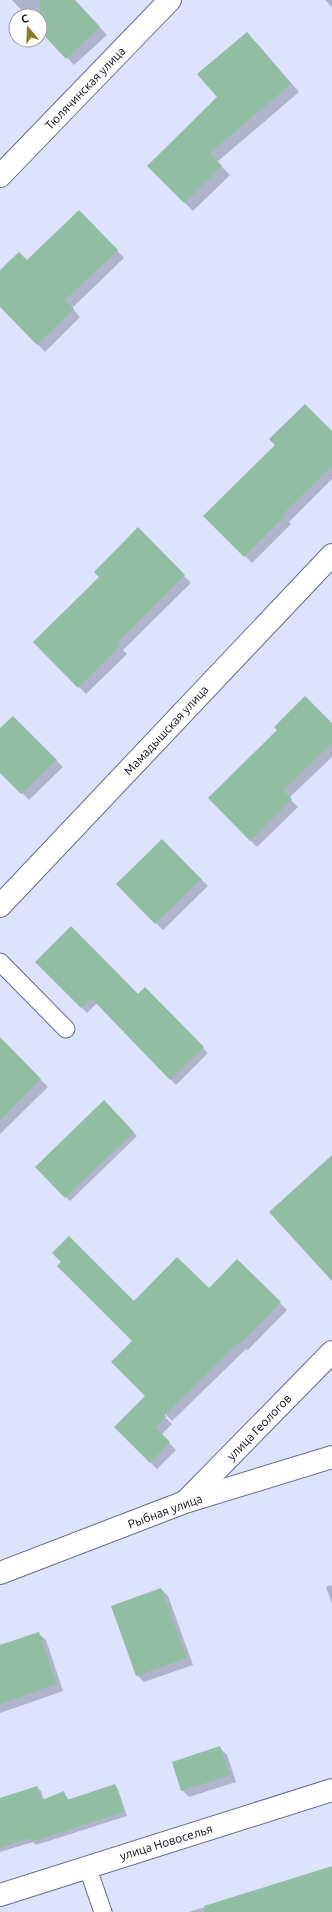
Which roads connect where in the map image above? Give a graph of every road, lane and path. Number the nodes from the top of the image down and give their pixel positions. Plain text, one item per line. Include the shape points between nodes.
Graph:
1 (170, 0) edge
2 (0, 176) edge
3 (332, 554) edge
4 (0, 906) edge
5 (0, 962) edge
6 (66, 1030) dead end
7 (332, 1352) edge
8 (332, 1457) edge
9 (185, 1502) junction
10 (0, 1573) edge
11 (332, 1790) edge
12 (87, 1866) junction
13 (0, 1895) edge
14 (103, 1912) edge

1 - 2 street, Тюлячинская улица
3 - 4 street, Мамадышская улица
5 - 6 lane
7 - 9 street, улица Геологов
8 - 9 street, Рыбная улица
9 - 10 street, Рыбная улица
11 - 12 street, улица Новоселья
12 - 13 street, улица Новоселья
12 - 14 lane

